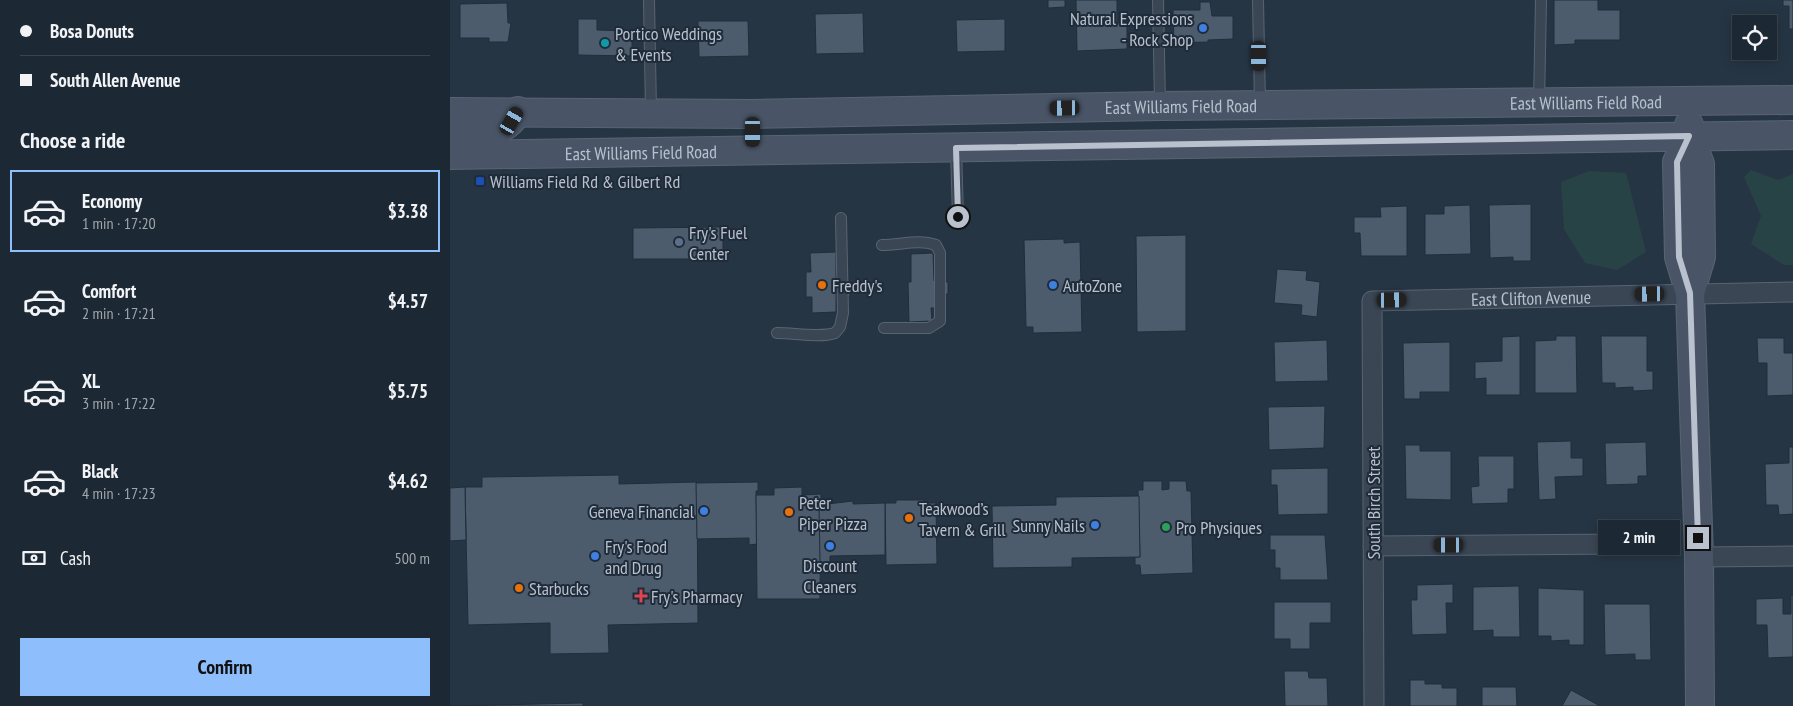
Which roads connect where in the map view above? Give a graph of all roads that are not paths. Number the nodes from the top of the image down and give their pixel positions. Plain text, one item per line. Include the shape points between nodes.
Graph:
1 (650, 0) edge
2 (1158, 0) edge
3 (1258, 0) edge
4 (1541, 0) edge
5 (1793, 100) edge
6 (1689, 101) junction
7 (1539, 104) junction
8 (1260, 105) junction
9 (1160, 106) junction
10 (1209, 106) junction
11 (450, 112) edge
12 (518, 112) junction
13 (651, 113) junction
14 (753, 114) junction
15 (450, 133) edge
16 (1793, 135) edge
17 (1689, 136) junction
18 (1211, 144) junction
19 (956, 148) junction
20 (752, 150) junction
21 (450, 155) edge
22 (958, 217) dead end
23 (840, 218) dead end
24 (882, 245) dead end
25 (1793, 292) edge
26 (1690, 293) junction
27 (1372, 301) joint
28 (884, 328) dead end
29 (777, 333) dead end
30 (1621, 544) dead end
31 (1373, 546) junction
32 (1793, 556) edge
33 (1699, 557) junction
34 (1374, 706) edge
35 (1700, 706) edge

1 - 13 lane
2 - 9 lane
3 - 8 lane
4 - 7 lane
5 - 6 main road, East Williams Field Road
6 - 7 main road, East Williams Field Road
6 - 17 main road
7 - 8 main road, East Williams Field Road
8 - 10 main road, East Williams Field Road
9 - 10 main road, East Williams Field Road
9 - 14 main road, East Williams Field Road
10 - 18 main road
11 - 12 main road, East Williams Field Road
12 - 13 main road, East Williams Field Road
12 - 15 main road via 505,129
13 - 14 main road, East Williams Field Road
14 - 20 main road
16 - 17 main road, East Williams Field Road
17 - 18 main road, East Williams Field Road
17 - 26 main road via 1677,162 1679,257
18 - 19 main road, East Williams Field Road
19 - 20 main road, East Williams Field Road
19 - 22 lane
20 - 21 main road, East Williams Field Road
23 - 29 lane via 843,313 840,327 835,333 820,336
24 - 28 lane via 925,241 936,245 940,253 940,321 929,328
25 - 26 street, East Clifton Avenue
26 - 27 street, East Clifton Avenue
26 - 33 main road
27 - 31 street, South Birch Street
30 - 31 street
31 - 34 street, South Birch Street
32 - 33 street
33 - 35 main road

